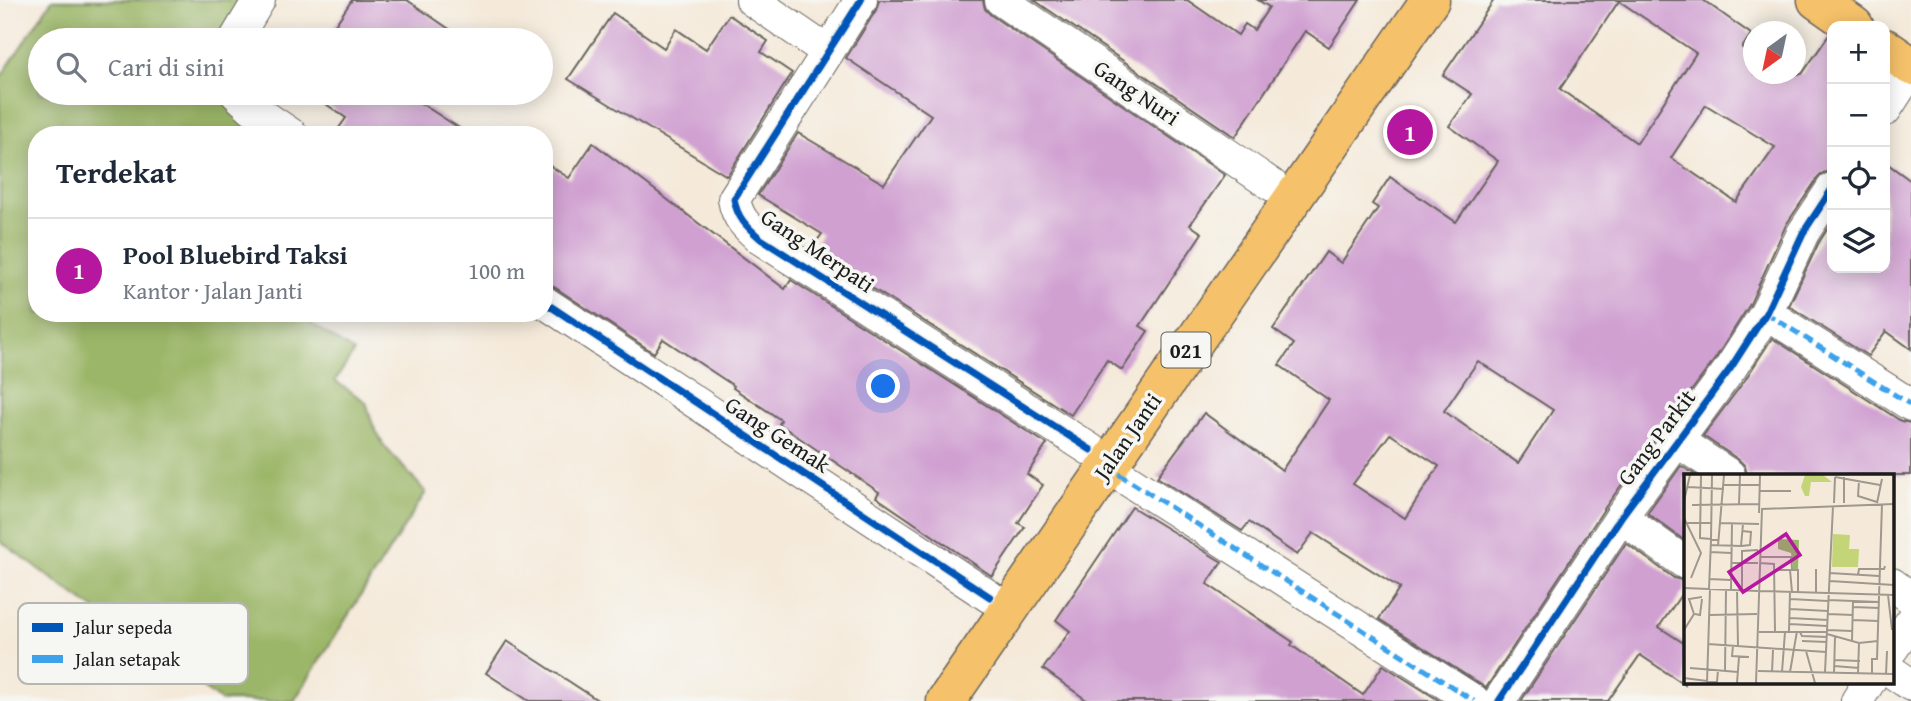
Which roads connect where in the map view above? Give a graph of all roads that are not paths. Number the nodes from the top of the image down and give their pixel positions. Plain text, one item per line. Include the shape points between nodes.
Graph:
1 (259, 0) edge
2 (752, 0) edge
3 (861, 0) edge
4 (1001, 0) edge
5 (1402, 0) edge
6 (1430, 0) edge
7 (1817, 0) edge
8 (1847, 21) edge
9 (242, 28) edge
10 (828, 52) junction
11 (1890, 52) edge
12 (1911, 68) edge
13 (1890, 102) edge
14 (249, 105) edge
15 (279, 126) edge
16 (1272, 185) junction
17 (1827, 197) edge
18 (553, 308) edge
19 (1766, 313) junction
20 (1911, 405) edge
21 (1677, 441) junction
22 (1099, 458) junction
23 (1728, 474) edge
24 (1620, 517) junction
25 (1684, 562) edge
26 (1894, 585) edge
27 (990, 597) junction
28 (1911, 598) edge
29 (1911, 622) edge
30 (1894, 646) edge
31 (1894, 673) edge
32 (1911, 685) edge
33 (920, 701) edge
34 (946, 701) edge
35 (1474, 701) edge
36 (1499, 701) edge

1 - 9 street
2 - 10 street
3 - 10 street, Gang Merpati
4 - 16 street, Gang Nuri
5 - 16 main road, Jalan Janti / 021
6 - 22 main road, Jalan Janti / 021
7 - 8 main road
10 - 22 street, Gang Merpati via 734,199 745,226
11 - 12 main road
12 - 13 street
14 - 15 street
16 - 22 main road, Jalan Janti / 021
17 - 19 street, Gang Parkit via 1803,233
18 - 27 street, Gang Gemak
19 - 20 street
19 - 21 street, Gang Parkit
21 - 23 street
21 - 24 street, Gang Parkit
22 - 27 main road, Jalan Janti / 021
22 - 34 main road, Jalan Janti / 021
22 - 35 street
24 - 25 street
24 - 36 street, Gang Parkit
26 - 28 street
27 - 33 main road, Jalan Janti / 021
29 - 30 street
31 - 32 street

